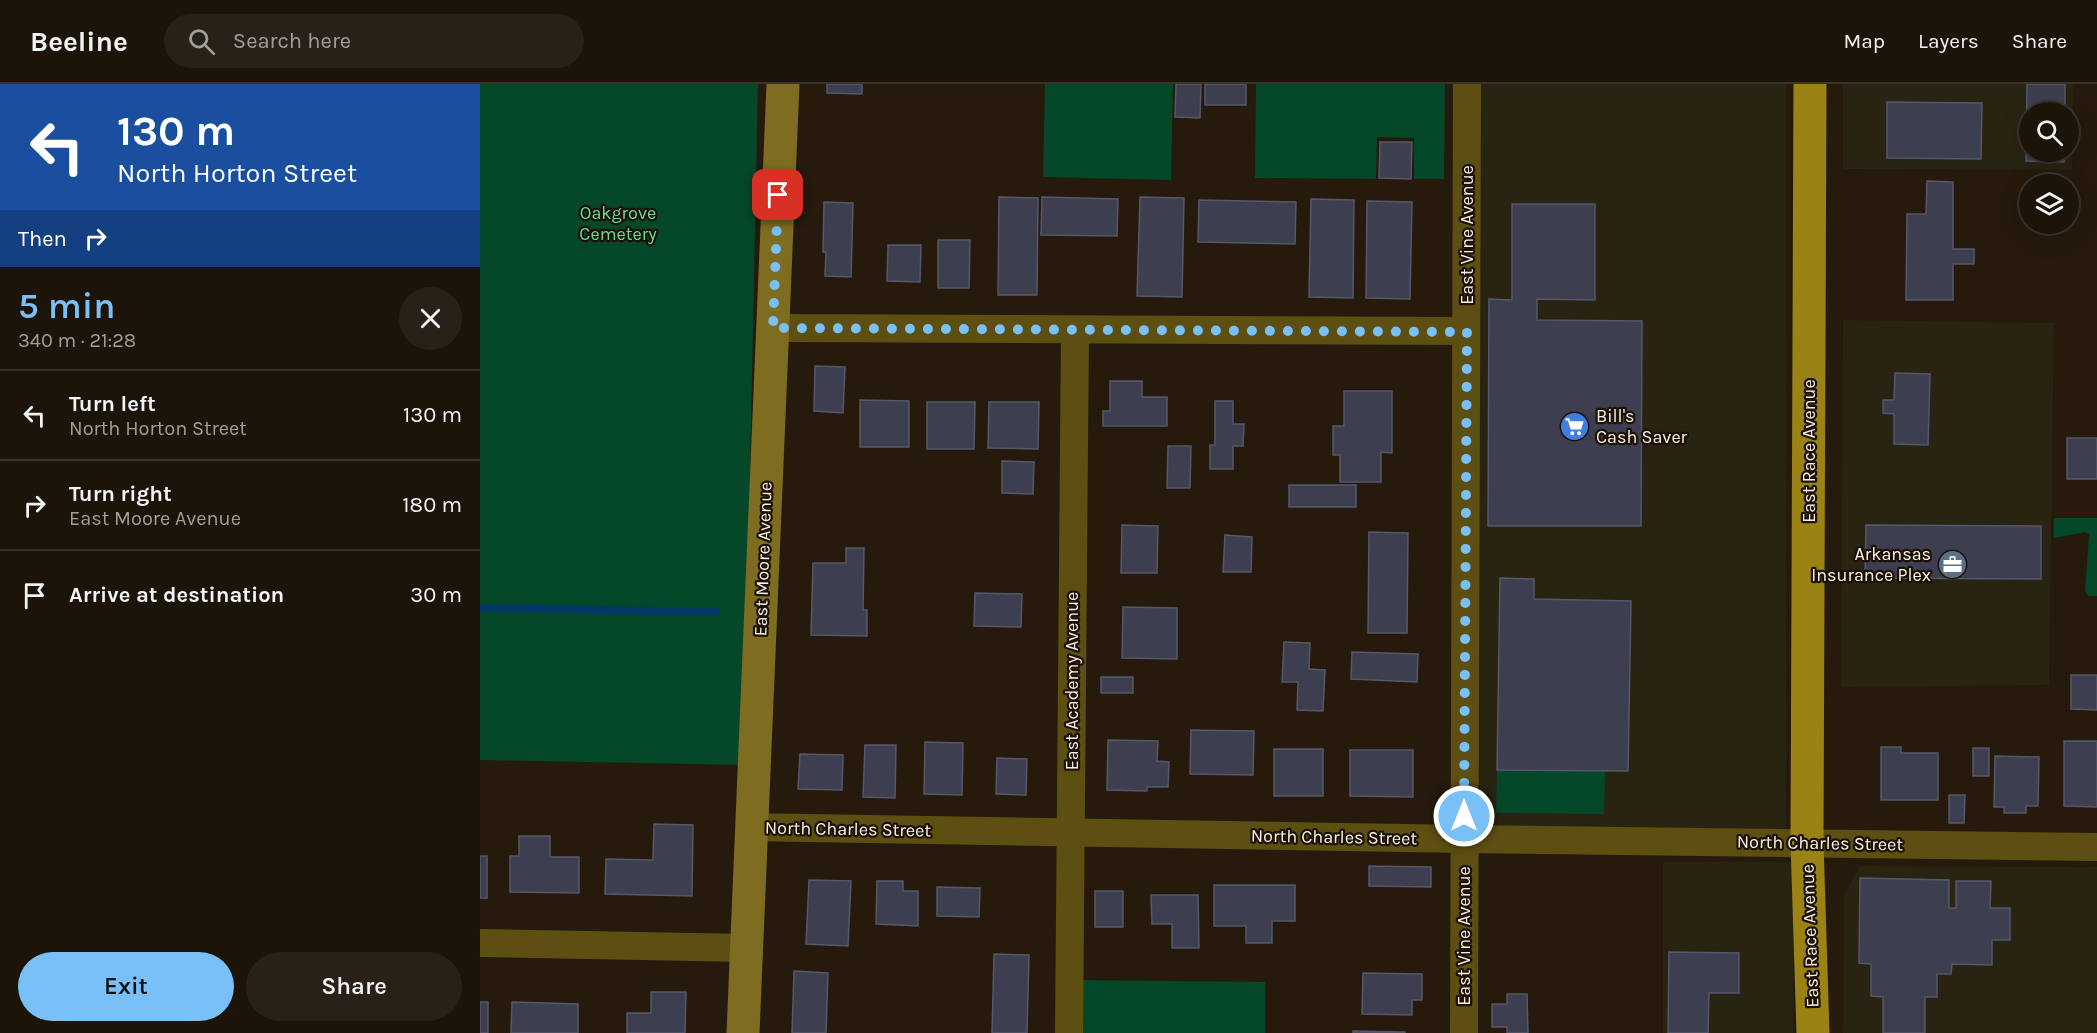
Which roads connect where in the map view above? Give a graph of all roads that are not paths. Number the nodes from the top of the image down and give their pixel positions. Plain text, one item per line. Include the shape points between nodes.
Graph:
1 (783, 84) edge
2 (1467, 84) edge
3 (1810, 84) edge
4 (773, 328) junction
5 (1075, 330) junction
6 (1467, 332) junction
7 (752, 827) junction
8 (1070, 832) junction
9 (1464, 840) junction
10 (1807, 842) junction
11 (2097, 846) edge
12 (480, 943) edge
13 (746, 948) junction
14 (742, 1033) edge
15 (1069, 1033) edge
16 (1464, 1033) edge
17 (1813, 1033) edge

1 - 4 street, East Moore Avenue
2 - 6 street, East Vine Avenue
3 - 10 main road, East Race Avenue
4 - 5 street
4 - 7 street, East Moore Avenue
5 - 6 street
5 - 8 street, East Academy Avenue
6 - 9 street, East Vine Avenue
7 - 8 street, North Charles Street
7 - 13 street, East Moore Avenue
8 - 9 street, North Charles Street
8 - 15 street, East Academy Avenue
9 - 10 street, North Charles Street
9 - 16 street, East Vine Avenue
10 - 11 street, North Charles Street
10 - 17 main road, East Race Avenue
12 - 13 street
13 - 14 street, East Moore Avenue

